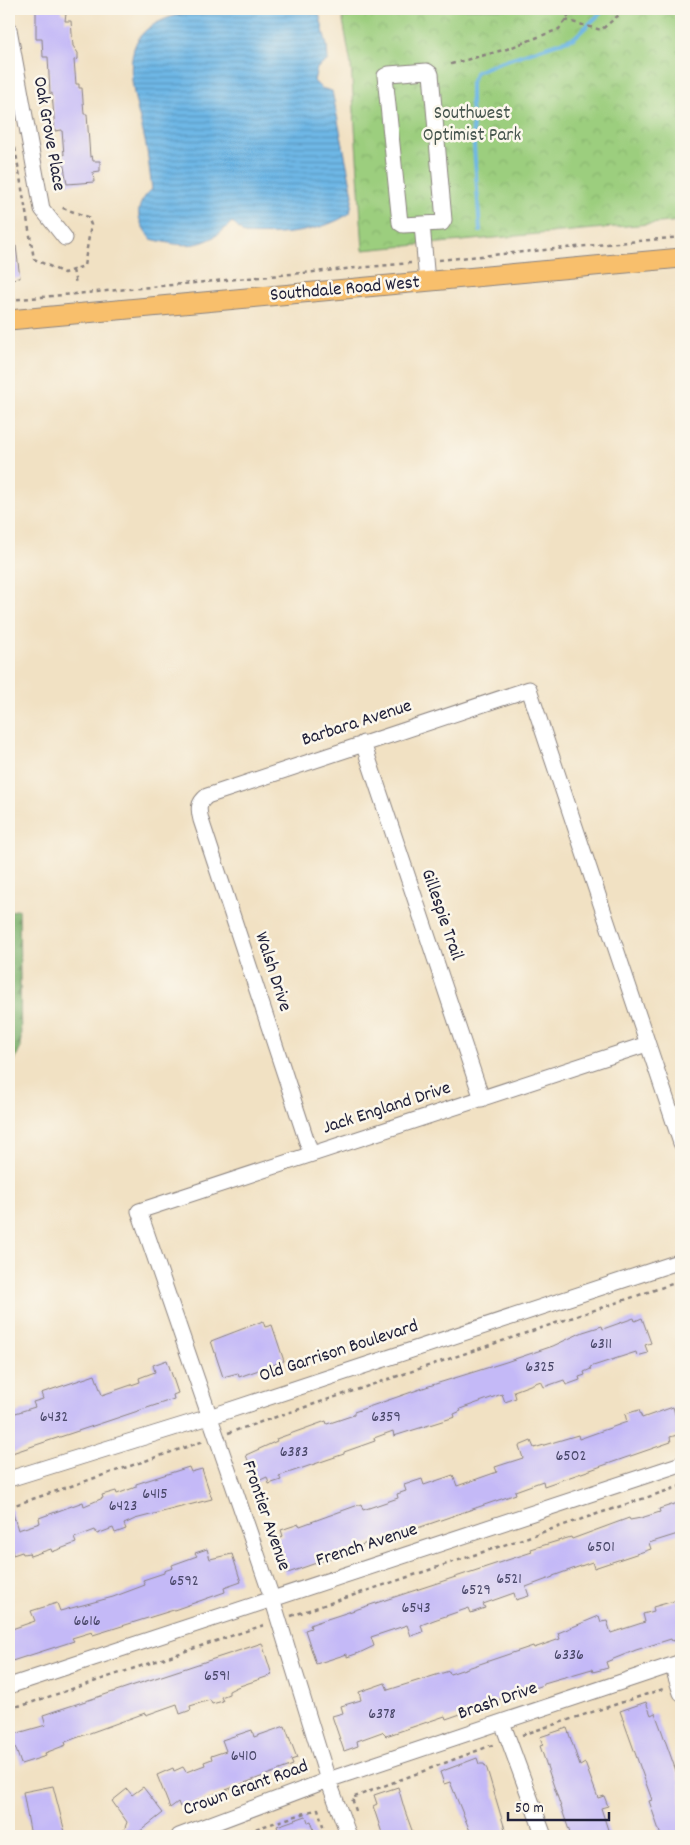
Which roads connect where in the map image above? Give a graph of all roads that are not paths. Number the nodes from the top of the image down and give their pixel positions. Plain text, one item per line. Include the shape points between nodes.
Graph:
1 (9, 29) edge
2 (422, 224) junction
3 (65, 238) dead end
4 (681, 258) edge
5 (427, 282) junction
6 (9, 320) edge
7 (362, 744) junction
8 (200, 802) joint
9 (647, 1044) junction
10 (482, 1099) junction
11 (681, 1143) edge
12 (311, 1154) junction
13 (139, 1211) joint
14 (681, 1261) edge
15 (209, 1416) junction
16 (681, 1464) edge
17 (9, 1479) edge
18 (272, 1598) junction
19 (677, 1663) edge
20 (9, 1686) edge
21 (681, 1693) edge
22 (502, 1722) junction
23 (328, 1780) junction
24 (179, 1836) edge
25 (348, 1836) edge
26 (544, 1836) edge

1 - 3 street, Oak Grove Place via 42,208
2 - 2 street via 442,223 444,220 431,74 428,71 389,74 385,76 400,223
2 - 5 street
4 - 5 main road, Southdale Road West
5 - 6 main road, Southdale Road West
7 - 8 street, Barbara Avenue via 207,796
7 - 9 street, Barbara Avenue via 529,689
7 - 10 street, Gillespie Trail
8 - 12 street, Walsh Drive via 200,820
9 - 10 street, Jack England Drive
9 - 11 street
10 - 12 street, Jack England Drive
12 - 13 street, Jack England Drive
13 - 15 street, Frontier Avenue
14 - 15 street, Old Garrison Boulevard
15 - 17 street, Old Garrison Boulevard
15 - 18 street, Frontier Avenue
16 - 18 street, French Avenue
18 - 20 street, French Avenue
18 - 23 street, Frontier Avenue
19 - 21 street
19 - 22 street, Brash Drive
22 - 23 street, Brash Drive
22 - 26 street
23 - 24 street, Crown Grant Road
23 - 25 street, Frontier Avenue

